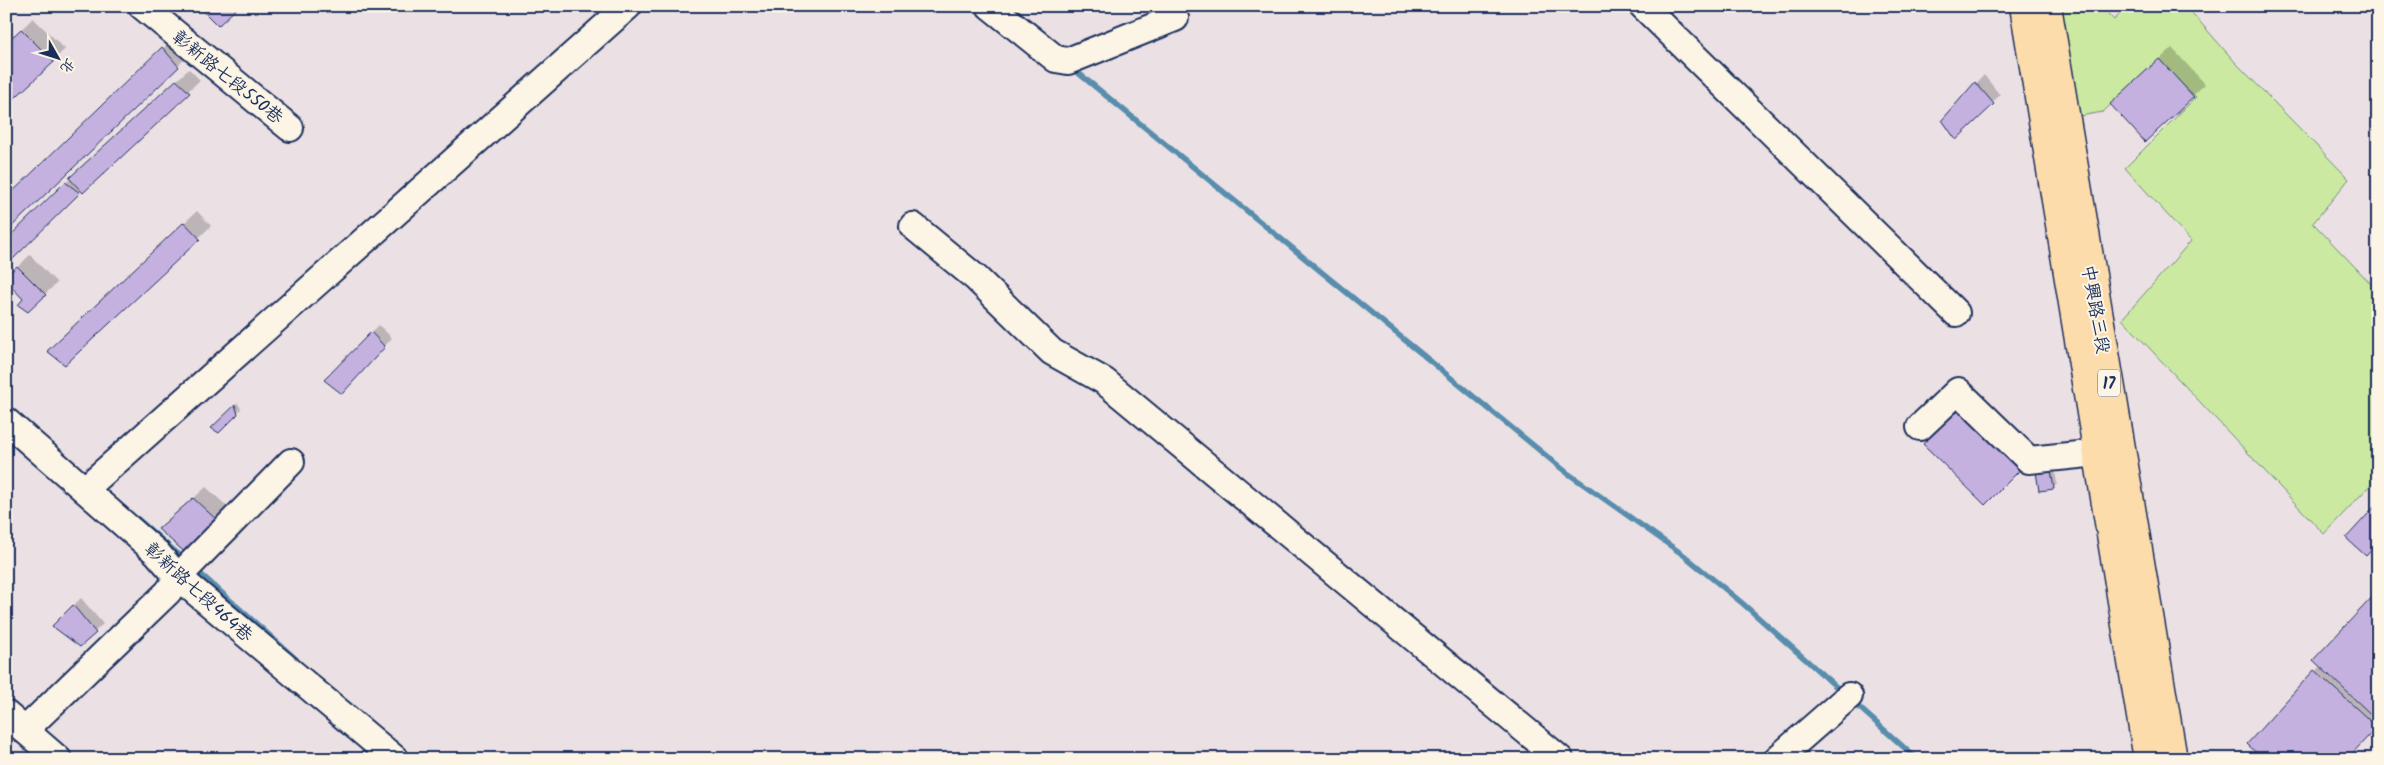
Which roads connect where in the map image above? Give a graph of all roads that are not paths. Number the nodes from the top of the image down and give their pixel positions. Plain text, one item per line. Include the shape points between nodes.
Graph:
1 (142, 6) edge
2 (628, 6) edge
3 (990, 6) edge
4 (1643, 6) edge
5 (2024, 6) edge
6 (2046, 6) edge
7 (1175, 18) dead end
8 (290, 128) dead end
9 (912, 226) dead end
10 (1956, 313) dead end
11 (6, 421) edge
12 (1920, 427) dead end
13 (2098, 453) junction
14 (291, 462) dead end
15 (85, 490) junction
16 (178, 577) junction
17 (1849, 696) dead end
18 (16, 722) edge
19 (58, 759) edge
20 (395, 759) edge
21 (1560, 759) edge
22 (1777, 759) edge
23 (2148, 759) edge
24 (2173, 759) edge

1 - 8 street, 彰新路七段550巷
2 - 15 street
3 - 7 street via 1056,59 1068,61
4 - 10 street
5 - 13 main road, 中興路三段 / 17
6 - 24 main road, 中興路三段 / 17
9 - 21 street via 976,278 1052,352 1104,381
11 - 15 street, 彰新路七段464巷
12 - 13 street via 1958,390 2029,460
13 - 23 main road, 中興路三段 / 17
14 - 16 street
15 - 16 street, 彰新路七段464巷 via 157,553
16 - 18 street via 168,592
16 - 20 street, 彰新路七段464巷
17 - 22 street
18 - 19 street

